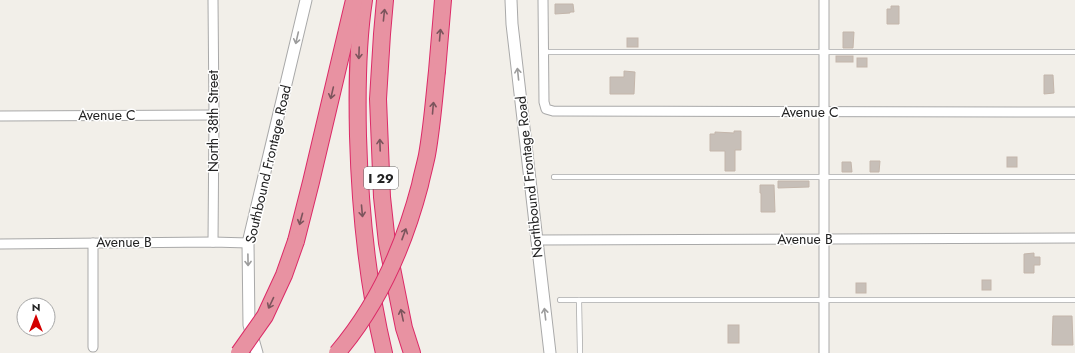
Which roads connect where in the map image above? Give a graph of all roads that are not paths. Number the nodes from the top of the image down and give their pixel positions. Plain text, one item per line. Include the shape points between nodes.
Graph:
1 (213, 0) edge
2 (306, 0) edge
3 (354, 0) edge
4 (364, 0) edge
5 (386, 0) edge
6 (443, 0) edge
7 (511, 0) edge
8 (543, 0) edge
9 (824, 0) edge
10 (544, 52) junction
11 (824, 52) junction
12 (1075, 52) edge
13 (824, 112) junction
14 (1075, 112) edge
15 (214, 115) junction
16 (0, 116) edge
17 (554, 176) dead end
18 (824, 177) junction
19 (1075, 177) edge
20 (1075, 238) edge
21 (824, 239) junction
22 (536, 240) junction
23 (212, 242) junction
24 (93, 243) junction
25 (248, 243) junction
26 (0, 244) edge
27 (560, 300) dead end
28 (579, 300) junction
29 (1075, 300) edge
30 (824, 301) junction
31 (93, 347) dead end
32 (239, 353) edge
33 (258, 353) edge
34 (337, 353) edge
35 (384, 353) edge
36 (412, 353) edge
37 (550, 353) edge
38 (580, 353) edge
39 (824, 353) edge

1 - 15 street, North 38th Street
2 -> 25 street, Southbound Frontage Road
3 -> 32 highway, bridge via 296,241 265,316
4 -> 35 highway, I 29 via 360,28 358,100 361,203 370,282
36 -> 5 highway, I 29 via 404,328 387,244 382,197 378,99
34 -> 6 highway, bridge via 369,310 396,258 411,215 427,156 433,116
22 -> 7 street, Northbound Frontage Road
8 - 10 street
9 - 11 street
10 - 11 lane
10 - 13 street, Avenue C via 544,102 546,109 553,111
11 - 12 lane
11 - 13 street
13 - 14 street, Avenue C
13 - 18 street
15 - 16 street, Avenue C
15 - 23 street, North 38th Street
17 - 18 lane
18 - 19 lane
18 - 21 street
20 - 21 street, Avenue B
21 - 22 street, Avenue B
21 - 30 street
37 -> 22 street, Northbound Frontage Road
23 - 24 street, Avenue B
23 - 25 street, Avenue B
24 - 26 street, Avenue B
24 - 31 street
25 -> 33 street, Southbound Frontage Road via 249,325
27 - 28 lane
28 - 30 lane
28 - 38 lane
29 - 30 lane
30 - 39 street

